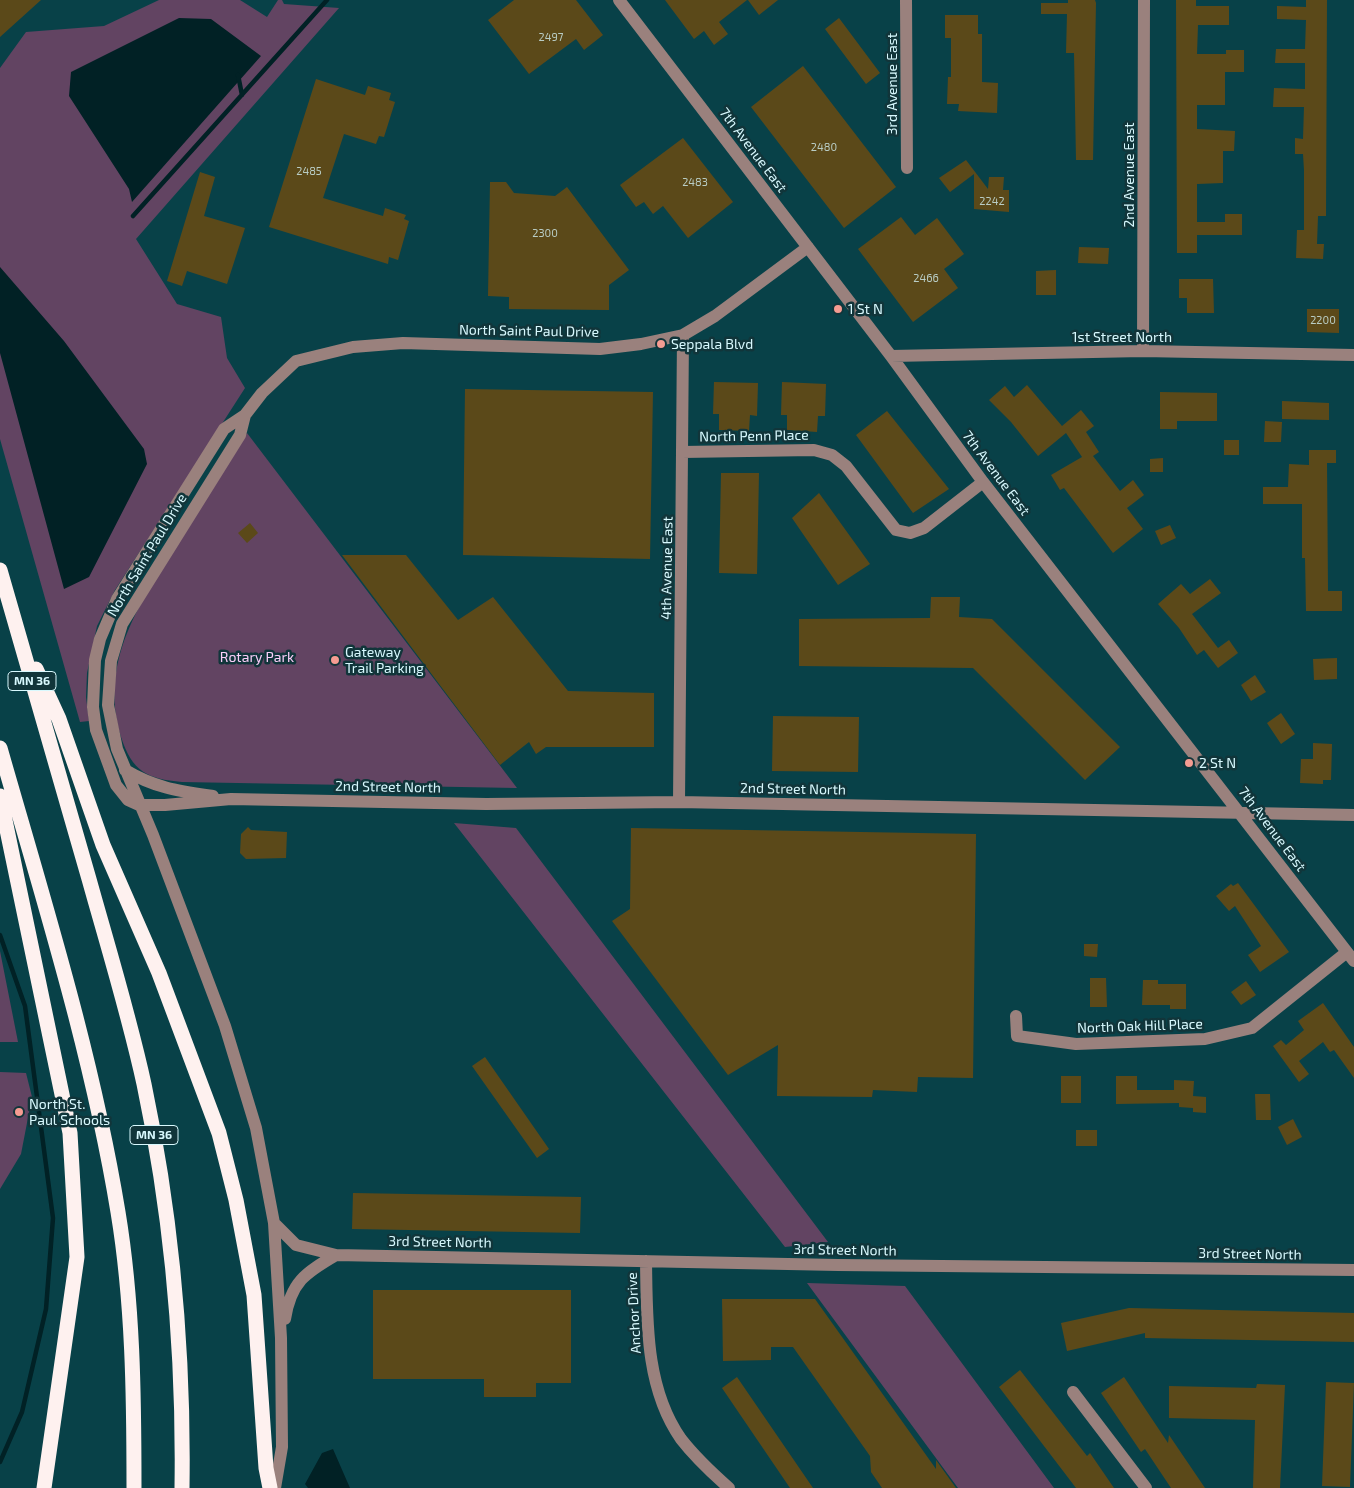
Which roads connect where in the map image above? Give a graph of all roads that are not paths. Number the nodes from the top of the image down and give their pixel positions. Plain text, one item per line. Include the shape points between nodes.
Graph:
1 (619, 0) edge
2 (906, 0) edge
3 (1144, 0) edge
4 (907, 168) dead end
5 (808, 247) junction
6 (683, 335) junction
7 (1143, 351) junction
8 (1354, 355) edge
9 (891, 356) junction
10 (245, 414) junction
11 (682, 452) junction
12 (983, 482) junction
13 (0, 570) edge
14 (16, 626) junction
15 (0, 748) edge
16 (125, 770) junction
17 (0, 796) edge
18 (231, 799) junction
19 (679, 802) junction
20 (139, 805) junction
21 (1240, 812) junction
22 (1354, 814) edge
23 (1350, 957) edge
24 (1016, 1016) dead end
25 (274, 1223) junction
26 (336, 1255) junction
27 (646, 1261) junction
28 (1354, 1270) edge
29 (281, 1338) junction
30 (1073, 1392) dead end
31 (44, 1488) edge
32 (134, 1488) edge
33 (182, 1488) edge
34 (270, 1488) edge
35 (275, 1488) edge
36 (729, 1488) edge
37 (1146, 1488) edge

1 - 5 street, 7th Avenue East
2 - 4 street, 3rd Avenue East
3 - 7 street, 2nd Avenue East
5 - 6 street, North Saint Paul Drive via 715,316
5 - 9 street, 7th Avenue East
6 - 10 street, North Saint Paul Drive via 600,349 403,343 353,347 296,361
6 - 11 street, 4th Avenue East
7 - 8 street, 1st Street North
7 - 9 street, 1st Street North
9 - 12 street, 7th Avenue East
10 - 16 street, North Saint Paul Drive via 240,435 131,607 116,644 111,661 108,705
10 - 20 street, North Saint Paul Drive via 224,429 117,598 100,639 92,685 96,730 116,785 128,800
11 - 12 street, North Penn Place via 814,450 832,455 846,466 896,530 910,534 924,528
11 - 19 street, 4th Avenue East
12 - 21 street, 7th Avenue East
13 - 14 highway, MN 36
14 - 33 highway, MN 36 via 118,980 146,1093 174,1273 181,1375
14 - 34 highway via 59,719 103,845 159,973 219,1132 254,1294
15 - 32 highway via 85,1049 116,1204 130,1330
16 - 18 street, 2nd Street North via 163,788
16 - 20 street, North Saint Paul Drive
17 - 31 highway via 71,1143 77,1256
18 - 19 street, 2nd Street North via 486,804
18 - 20 street, 2nd Street North
19 - 21 street, 2nd Street North
20 - 25 street via 225,1026 256,1128
21 - 22 street, 2nd Street North
21 - 23 street, 7th Avenue East
23 - 24 street, North Oak Hill Place via 1252,1028 1205,1039 1076,1044 1017,1036
25 - 26 street, 3rd Street North via 296,1245
25 - 29 street
26 - 27 street, 3rd Street North
26 - 29 street via 300,1278 292,1292
27 - 28 street, 3rd Street North
27 - 36 street, Anchor Drive via 647,1330 654,1373 665,1408 681,1438 705,1467
29 - 35 street via 282,1447
30 - 37 street

